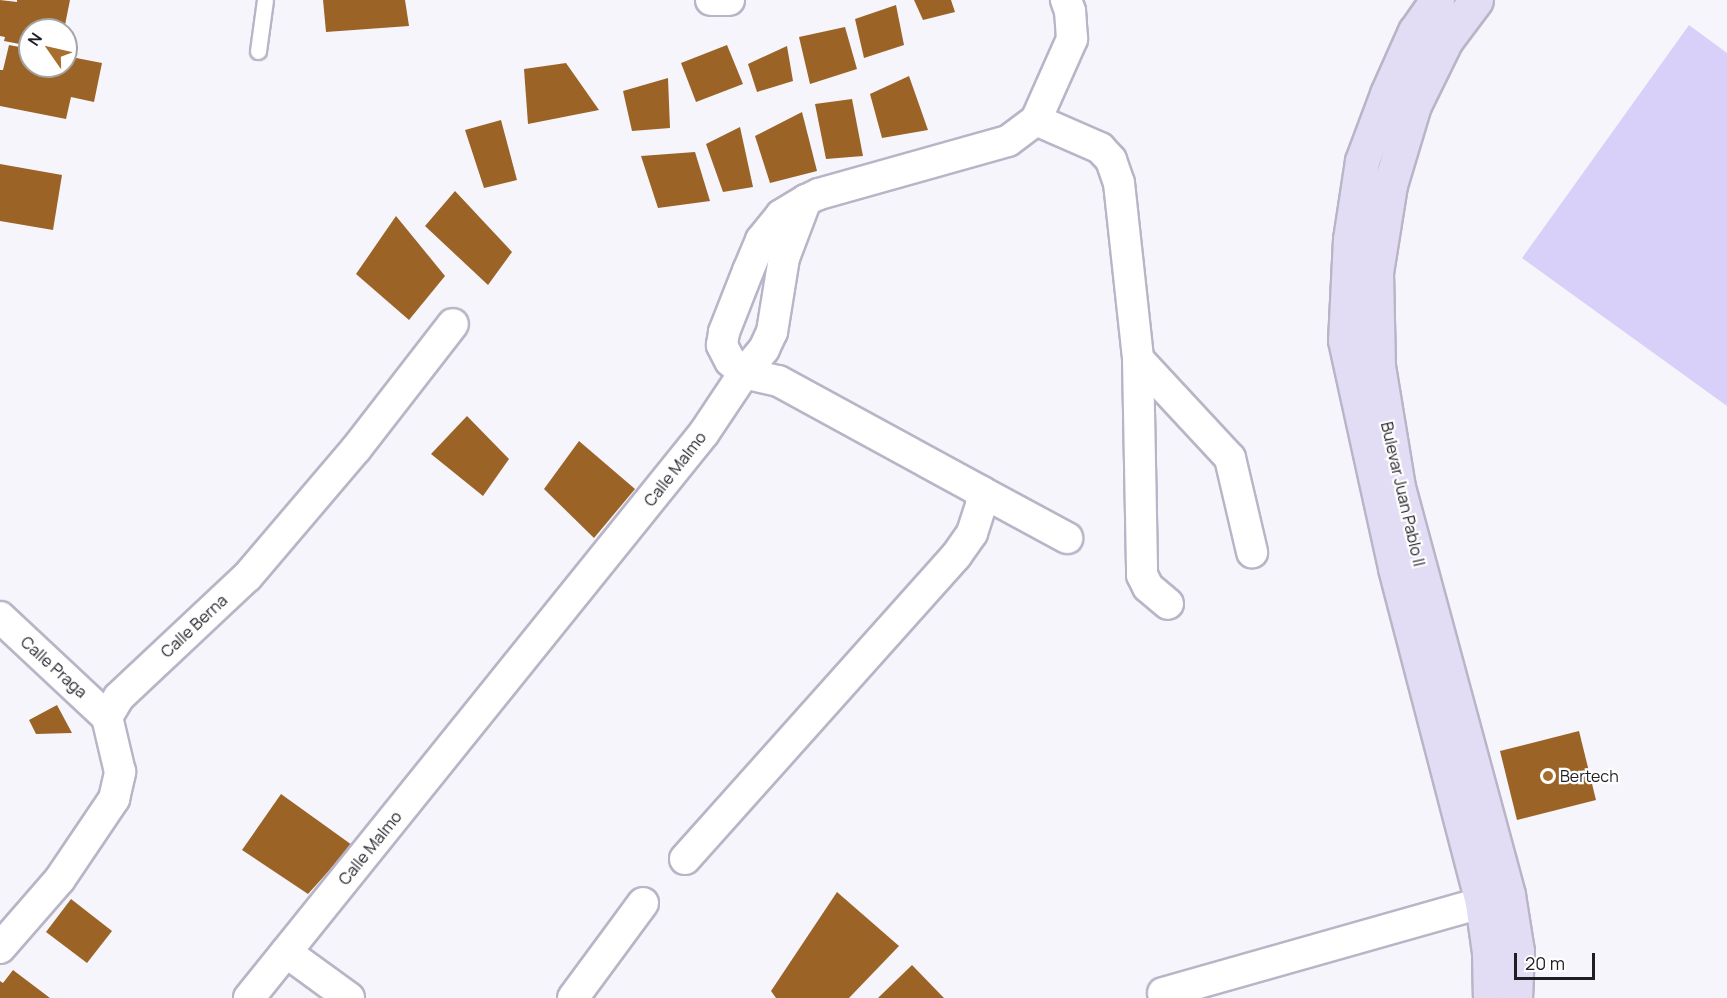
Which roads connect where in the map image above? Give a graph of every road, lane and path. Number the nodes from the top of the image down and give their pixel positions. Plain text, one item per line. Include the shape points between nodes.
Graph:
1 (265, 0) edge
2 (711, 0) edge
3 (729, 0) edge
4 (1437, 0) edge
5 (1476, 0) edge
6 (1072, 4) edge
7 (258, 51) dead end
8 (1035, 120) junction
9 (806, 200) junction
10 (453, 324) dead end
11 (1138, 359) junction
12 (744, 373) junction
13 (982, 492) junction
14 (1067, 538) dead end
15 (1252, 552) dead end
16 (1168, 604) dead end
17 (0, 617) edge
18 (107, 717) junction
19 (685, 859) dead end
20 (643, 903) dead end
21 (1482, 903) junction
22 (0, 948) edge
23 (286, 952) junction
24 (1163, 993) dead end
25 (249, 998) edge
26 (349, 998) edge
27 (573, 998) edge
28 (1490, 998) edge
29 (1515, 998) edge

1 - 7 lane
2 - 3 street
4 - 21 main road, Bulevar Juan Pablo II via 1415,31 1362,161 1350,239 1345,340 1395,568
5 - 29 main road, Bulevar Juan Pablo II via 1446,40 1414,105 1390,185 1376,272 1378,366 1398,487 1508,895 1517,951
6 - 8 street via 1072,39
8 - 9 street via 1008,141
8 - 11 street via 1100,148 1111,160 1119,183
9 - 12 street, Calle Malmo via 784,258 772,332
9 - 12 street via 781,215 761,240 724,332 722,345 730,361
10 - 18 street, Calle Berna via 356,449 247,577 119,697
11 - 15 street via 1230,458
11 - 16 street via 1142,575 1148,587
12 - 13 street via 778,381
12 - 23 street, Calle Malmo via 704,434
13 - 14 street
13 - 19 street via 972,533 956,556
17 - 18 street, Calle Praga
18 - 22 street via 120,772 114,799 60,879
20 - 27 street
21 - 24 street
21 - 28 main road, Bulevar Juan Pablo II
23 - 25 street, Calle Malmo
23 - 26 street

